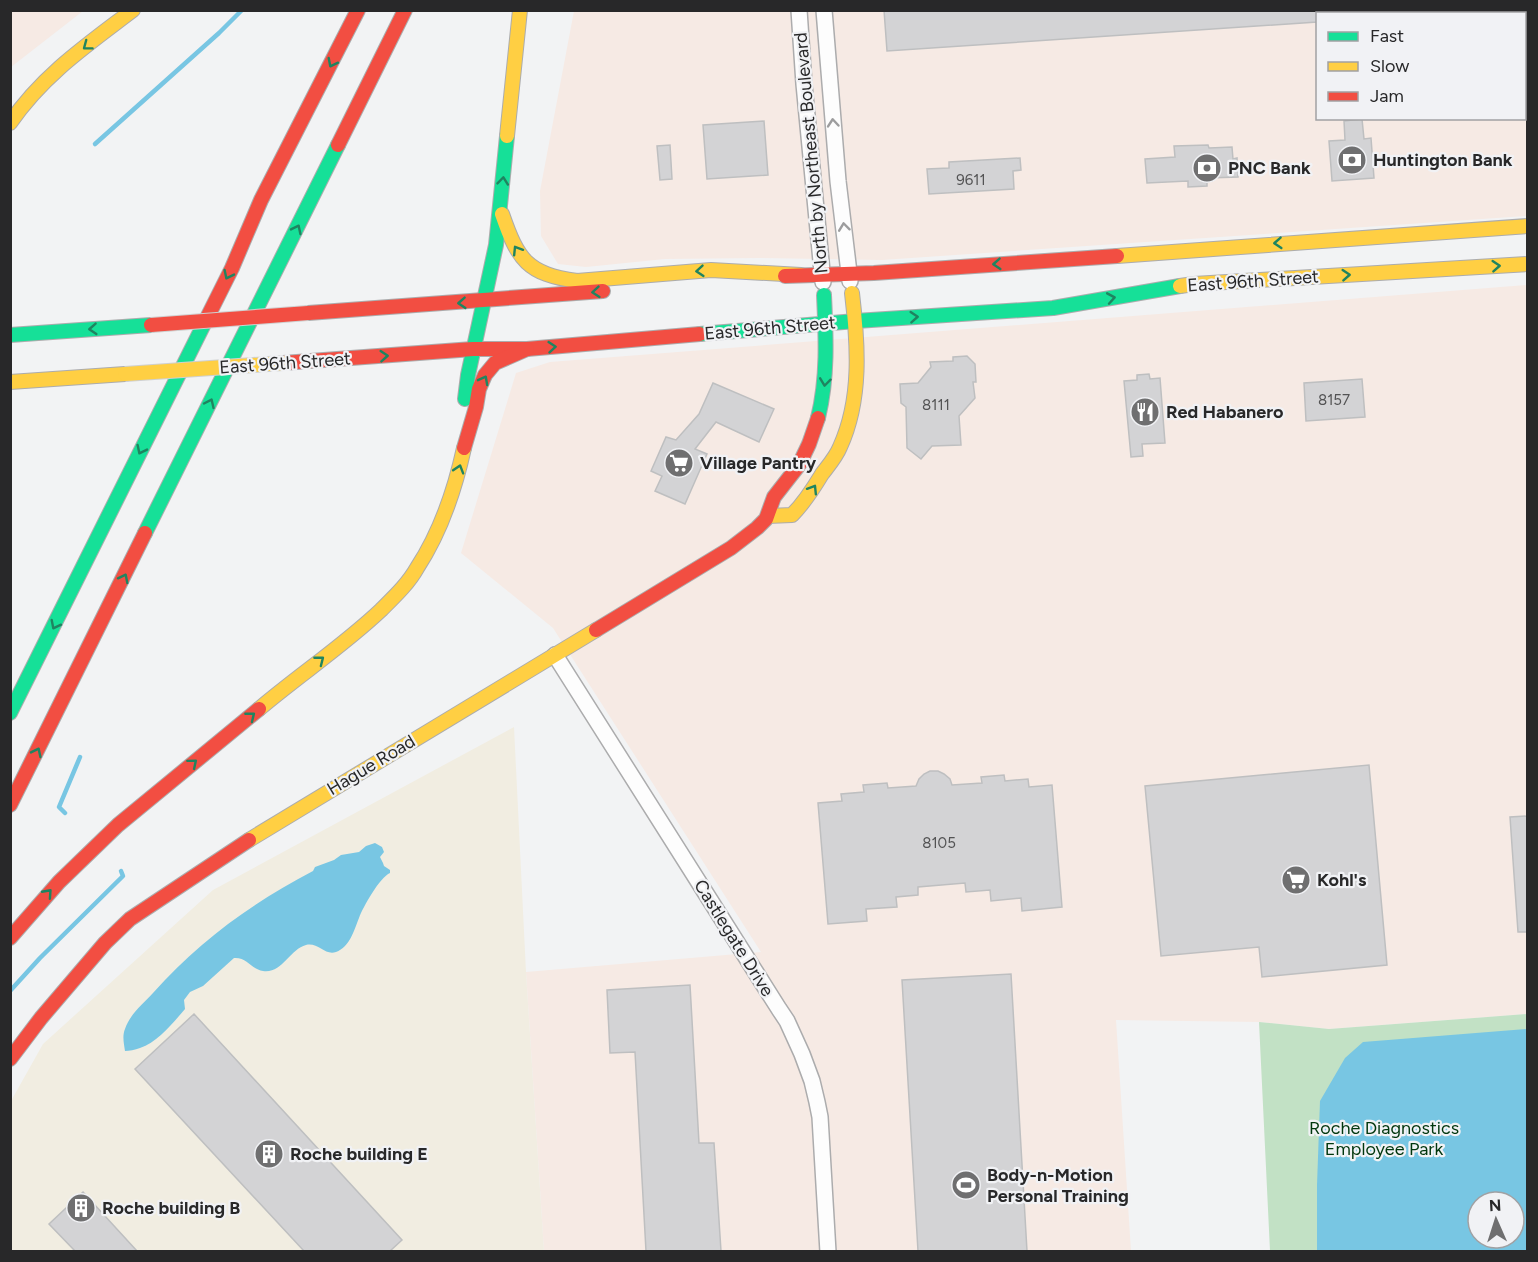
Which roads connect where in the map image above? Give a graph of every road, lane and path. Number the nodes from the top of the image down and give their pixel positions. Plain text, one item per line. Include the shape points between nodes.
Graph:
1 (133, 10) edge
2 (358, 10) edge
3 (405, 10) edge
4 (520, 10) edge
5 (799, 10) edge
6 (824, 10) edge
7 (10, 123) edge
8 (500, 208) junction
9 (1527, 226) edge
10 (1527, 264) edge
11 (849, 273) junction
12 (822, 274) junction
13 (801, 275) junction
14 (852, 293) joint
15 (824, 295) joint
16 (485, 301) junction
17 (856, 321) junction
18 (826, 324) junction
19 (10, 335) edge
20 (473, 349) junction
21 (527, 349) junction
22 (10, 382) edge
23 (468, 433) junction
24 (768, 516) junction
25 (555, 655) junction
26 (10, 713) edge
27 (10, 805) edge
28 (10, 938) edge
29 (10, 1059) edge
30 (828, 1251) edge

1 -> 7 main road via 48,78
2 -> 26 main road
27 -> 3 main road
8 -> 4 main road
5 - 12 street, North by Northeast Boulevard
11 -> 6 street, North by Northeast Boulevard
13 -> 8 main road via 711,270 561,279 533,270 509,237
8 - 16 main road
9 -> 11 main road, East 96th Street
17 -> 10 main road, East 96th Street via 1053,308 1194,284
11 - 12 main road, East 96th Street
11 - 14 street, North by Northeast Boulevard
12 - 13 main road, East 96th Street
12 - 15 street, North by Northeast Boulevard
13 -> 16 main road, East 96th Street
14 - 17 main road
15 - 18 main road, Hague Road
16 -> 19 main road, East 96th Street, bridge
16 - 20 main road
17 - 18 main road, East 96th Street
24 -> 17 main road via 792,515 807,499 839,448 857,380
21 -> 18 main road, East 96th Street
18 -> 24 main road, Hague Road via 827,369 822,407 798,467 772,500
20 - 21 main road, East 96th Street
22 -> 20 main road, East 96th Street, bridge
20 - 23 main road via 464,407
23 -> 21 main road via 485,375 495,363
28 -> 23 main road via 59,882 118,825 357,632 396,595 434,537 448,504
24 - 25 main road, Hague Road via 731,548
25 - 29 main road, Hague Road via 231,851 130,920 105,943
25 - 30 street, Castlegate Drive via 797,1041 820,1117

